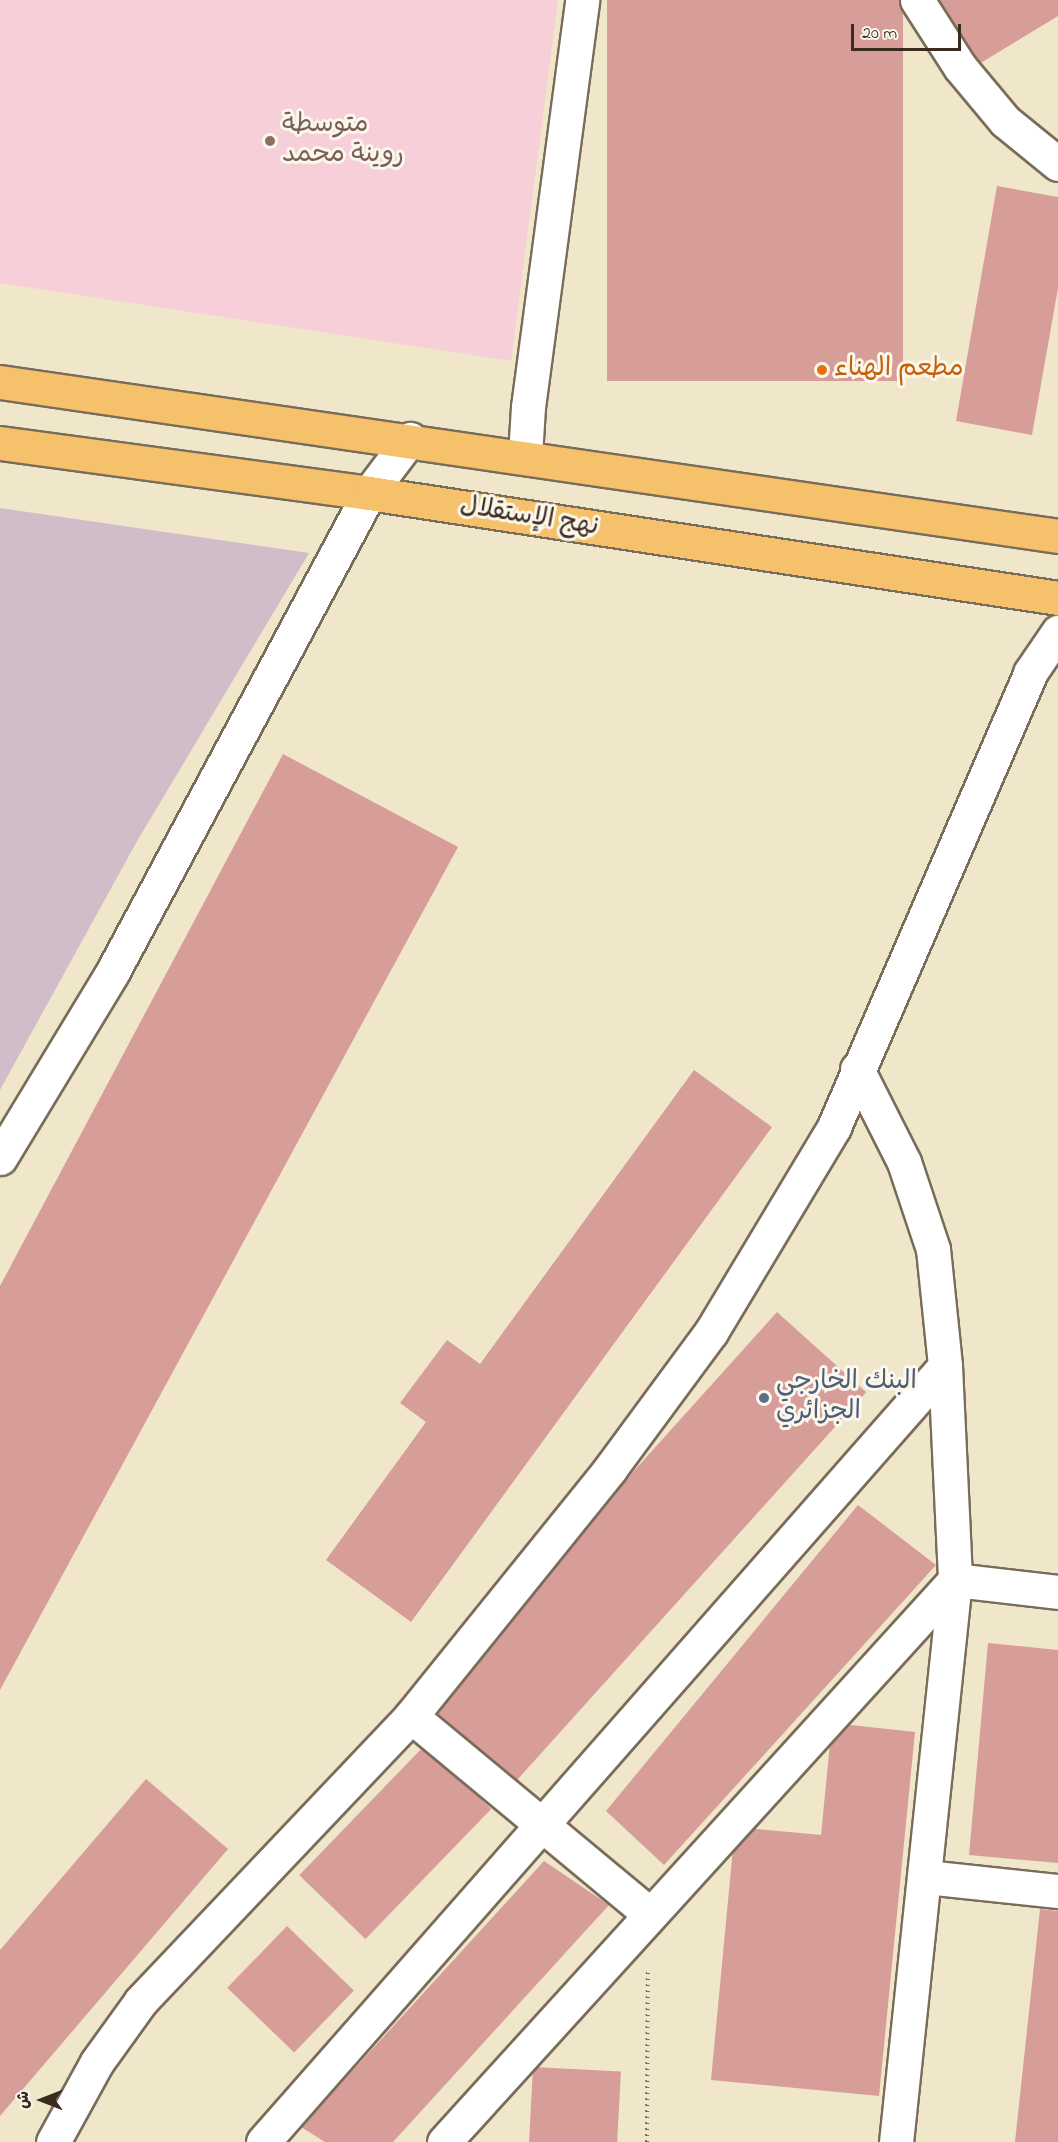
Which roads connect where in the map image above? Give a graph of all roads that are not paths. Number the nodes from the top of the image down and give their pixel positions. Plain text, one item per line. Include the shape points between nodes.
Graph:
1 (582, 0) edge
2 (917, 0) edge
3 (1058, 164) edge
4 (0, 382) edge
5 (410, 440) junction
6 (0, 443) edge
7 (525, 456) junction
8 (369, 493) junction
9 (1058, 536) edge
10 (1058, 598) edge
11 (1058, 632) edge
12 (857, 1069) junction
13 (0, 1158) edge
14 (945, 1366) junction
15 (955, 1580) junction
16 (1058, 1592) edge
17 (411, 1716) junction
18 (542, 1828) junction
19 (926, 1877) junction
20 (1058, 1891) edge
21 (648, 1913) junction
22 (67, 2140) edge
23 (263, 2142) edge
24 (444, 2142) edge
25 (896, 2142) edge

1 - 7 street via 528,407
2 - 3 street via 960,67 1005,121
4 - 5 main road
5 - 7 main road
5 - 8 street
6 - 8 main road, نهج الإستقلال
7 - 9 main road
8 - 10 main road, نهج الإستقلال
8 - 13 street via 112,973
11 - 12 street via 1030,673
12 - 14 street via 904,1162 933,1249
12 - 17 street via 834,1127 711,1332 610,1469
14 - 15 street
14 - 18 street
15 - 16 street
15 - 19 street
15 - 21 street
17 - 18 street
17 - 22 street via 141,2001 97,2062
18 - 21 street
18 - 23 street
19 - 20 street
19 - 25 street
21 - 24 street

